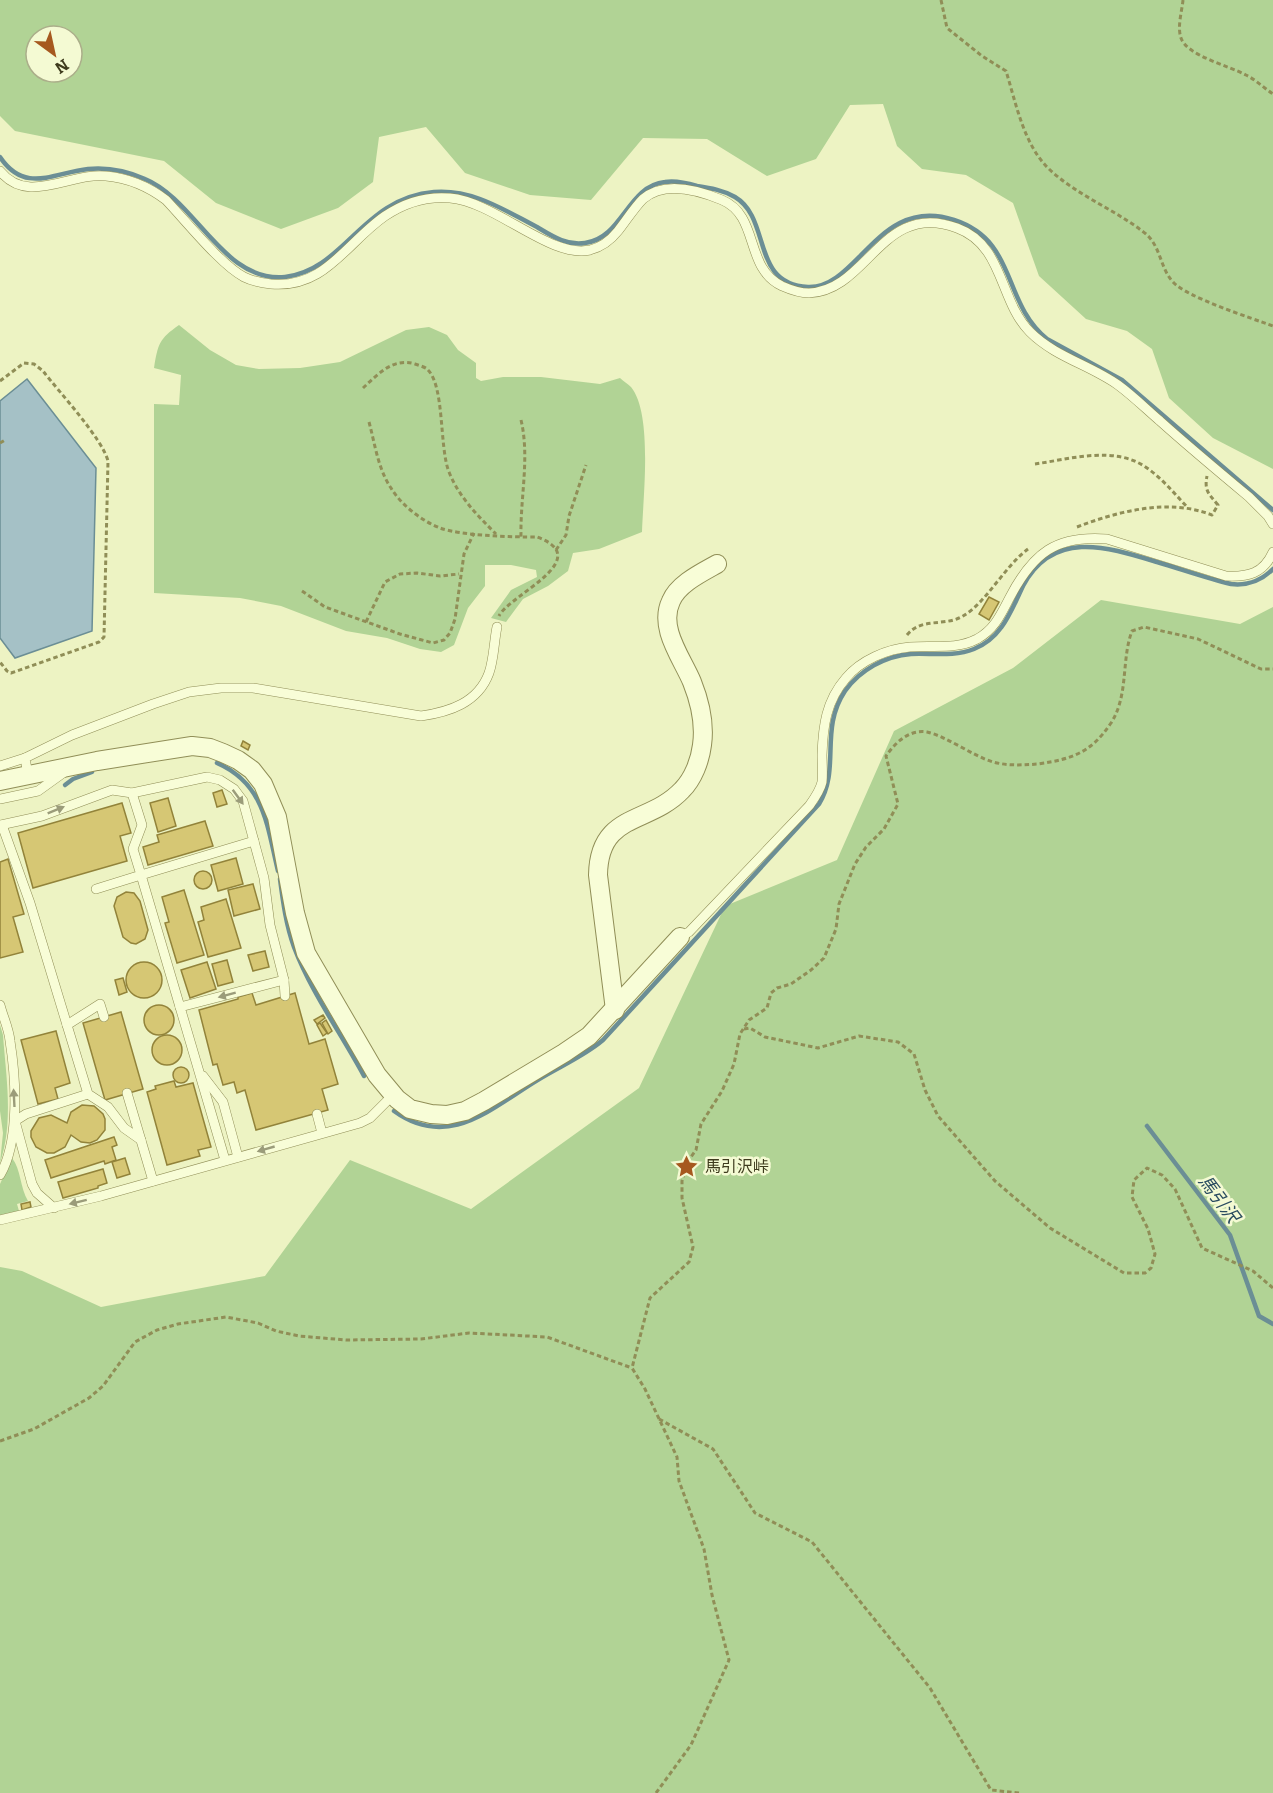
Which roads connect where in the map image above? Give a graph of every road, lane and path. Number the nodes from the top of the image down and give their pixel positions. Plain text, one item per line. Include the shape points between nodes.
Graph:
1 (941, 0) edge
2 (1183, 0) edge
3 (1273, 94) edge
4 (0, 171) edge
5 (1273, 326) edge
6 (0, 381) edge
7 (363, 388) dead end
8 (520, 420) dead end
9 (369, 422) dead end
10 (4, 440) dead end
11 (0, 442) edge
12 (1035, 464) dead end
13 (585, 465) dead end
14 (1188, 507) dead end
15 (1273, 524) edge
16 (474, 533) junction
17 (497, 535) junction
18 (521, 537) junction
19 (556, 550) junction
20 (1273, 552) edge
21 (717, 564) dead end
22 (459, 574) junction
23 (302, 591) dead end
24 (366, 622) junction
25 (497, 627) joint
26 (0, 662) edge
27 (1273, 669) edge
28 (0, 766) edge
29 (26, 767) junction
30 (71, 767) junction
31 (0, 781) edge
32 (132, 793) junction
33 (0, 799) edge
34 (1, 825) edge
35 (254, 842) junction
36 (141, 875) junction
37 (96, 889) dead end
38 (680, 937) joint
39 (284, 980) junction
40 (285, 996) dead end
41 (0, 1005) edge
42 (180, 1007) junction
43 (615, 1010) junction
44 (104, 1017) dead end
45 (67, 1025) junction
46 (744, 1029) junction
47 (199, 1071) junction
48 (127, 1093) dead end
49 (88, 1095) junction
50 (393, 1095) junction
51 (317, 1114) dead end
52 (15, 1121) junction
53 (322, 1133) junction
54 (141, 1140) junction
55 (238, 1157) junction
56 (225, 1161) junction
57 (0, 1175) edge
58 (153, 1181) junction
59 (54, 1208) junction
60 (0, 1220) edge
61 (1273, 1288) edge
62 (632, 1368) junction
63 (659, 1419) junction
64 (0, 1441) edge
65 (656, 1793) edge
66 (1019, 1793) edge

1 - 5 path via 947,28 1006,71 1024,128 1047,166 1148,236 1172,281 1180,288
2 - 3 path via 1179,29 1186,46 1248,75
4 - 15 lane via 19,185 32,187 104,175 138,183 166,200 229,267 245,278 281,285 315,277 384,217 413,202 432,199 473,202 562,249 581,251 602,246 641,201 663,189 717,198 737,209 744,218 765,272 777,284 805,294 824,292 843,281 900,230 933,223 956,227 988,250 1010,303 1029,332 1046,346 1117,384 1249,497
6 - 26 path via 24,363 34,364 106,451 108,461 104,637 11,673
7 - 17 path via 394,364 411,363 427,368 436,383 449,470 472,510
8 - 18 path via 525,455
9 - 16 path via 391,489 425,521 443,529
10 - 11 path
12 - 14 path via 1108,455 1126,457 1167,484
13 - 19 path via 566,535
16 - 17 path
16 - 22 path
17 - 18 path
18 - 19 path via 537,537
19 - 25 path via 554,568 508,603
20 - 38 lane via 1269,562 1244,577 1226,576 1107,539 1078,539 1056,545 1031,562 988,632 962,646 890,651 855,669 832,698 826,713 822,782 809,806
21 - 43 street via 681,588 671,601 667,618 700,707 703,726 699,761 683,790 613,832 598,858
22 - 24 path via 400,574 385,582
22 - 24 path via 455,619 444,640 433,643
23 - 24 path via 325,607
25 - 29 lane via 489,673 465,702 447,712 421,716 253,688 189,692 72,735
27 - 46 path via 1261,669 1198,639 1144,627 1132,631 1128,641 1126,675 1112,721 1084,751 1065,760 1019,766 993,762 927,732 914,732 896,742 886,756 898,804 884,829 866,846 855,864 824,958 801,977 771,993 767,1008 749,1020
28 - 29 lane
29 - 30 street
29 - 31 street
30 - 33 lane via 38,791
30 - 50 street via 192,746 223,753 252,770 263,784 277,817 306,953 377,1075
34 -> 32 lane via 42,816 112,790
32 -> 35 lane via 207,777 220,780 243,801
32 - 36 lane via 142,825 133,849
34 - 45 lane via 30,903
35 - 36 lane
35 - 39 lane
36 - 37 lane
36 - 42 lane
38 - 43 street
39 - 40 lane
39 -> 42 lane
52 -> 41 lane via 10,1040
42 - 47 lane
43 - 50 street via 589,1036 564,1053 465,1111 431,1114 410,1109
44 - 45 lane via 100,1004
45 - 49 lane
46 - 61 path via 818,1048 860,1036 898,1042 914,1054 938,1116 995,1181 1050,1228 1124,1273 1152,1268 1155,1254 1148,1229 1132,1197 1134,1180 1147,1168 1162,1175 1175,1189 1202,1248 1253,1271
46 - 62 path via 734,1064 701,1124 696,1150 682,1181 693,1247 689,1262 650,1298
47 - 55 lane via 223,1102
47 - 56 lane
48 - 54 lane
49 - 52 lane
49 - 54 lane via 108,1107 124,1128
50 - 53 lane via 370,1118
51 - 53 lane
52 - 57 lane via 10,1152
52 - 59 lane via 32,1184
53 -> 55 lane
54 - 58 lane
55 - 56 lane
56 - 58 lane
58 -> 59 lane
59 - 60 lane
62 - 63 path
62 - 64 path via 547,1337 470,1333 421,1339 346,1340 299,1336 226,1317 178,1324 142,1338 89,1398 34,1429
63 - 65 path via 677,1457 679,1481 704,1549 729,1660 691,1745
63 - 66 path via 713,1449 755,1513 812,1542 930,1688 991,1790

